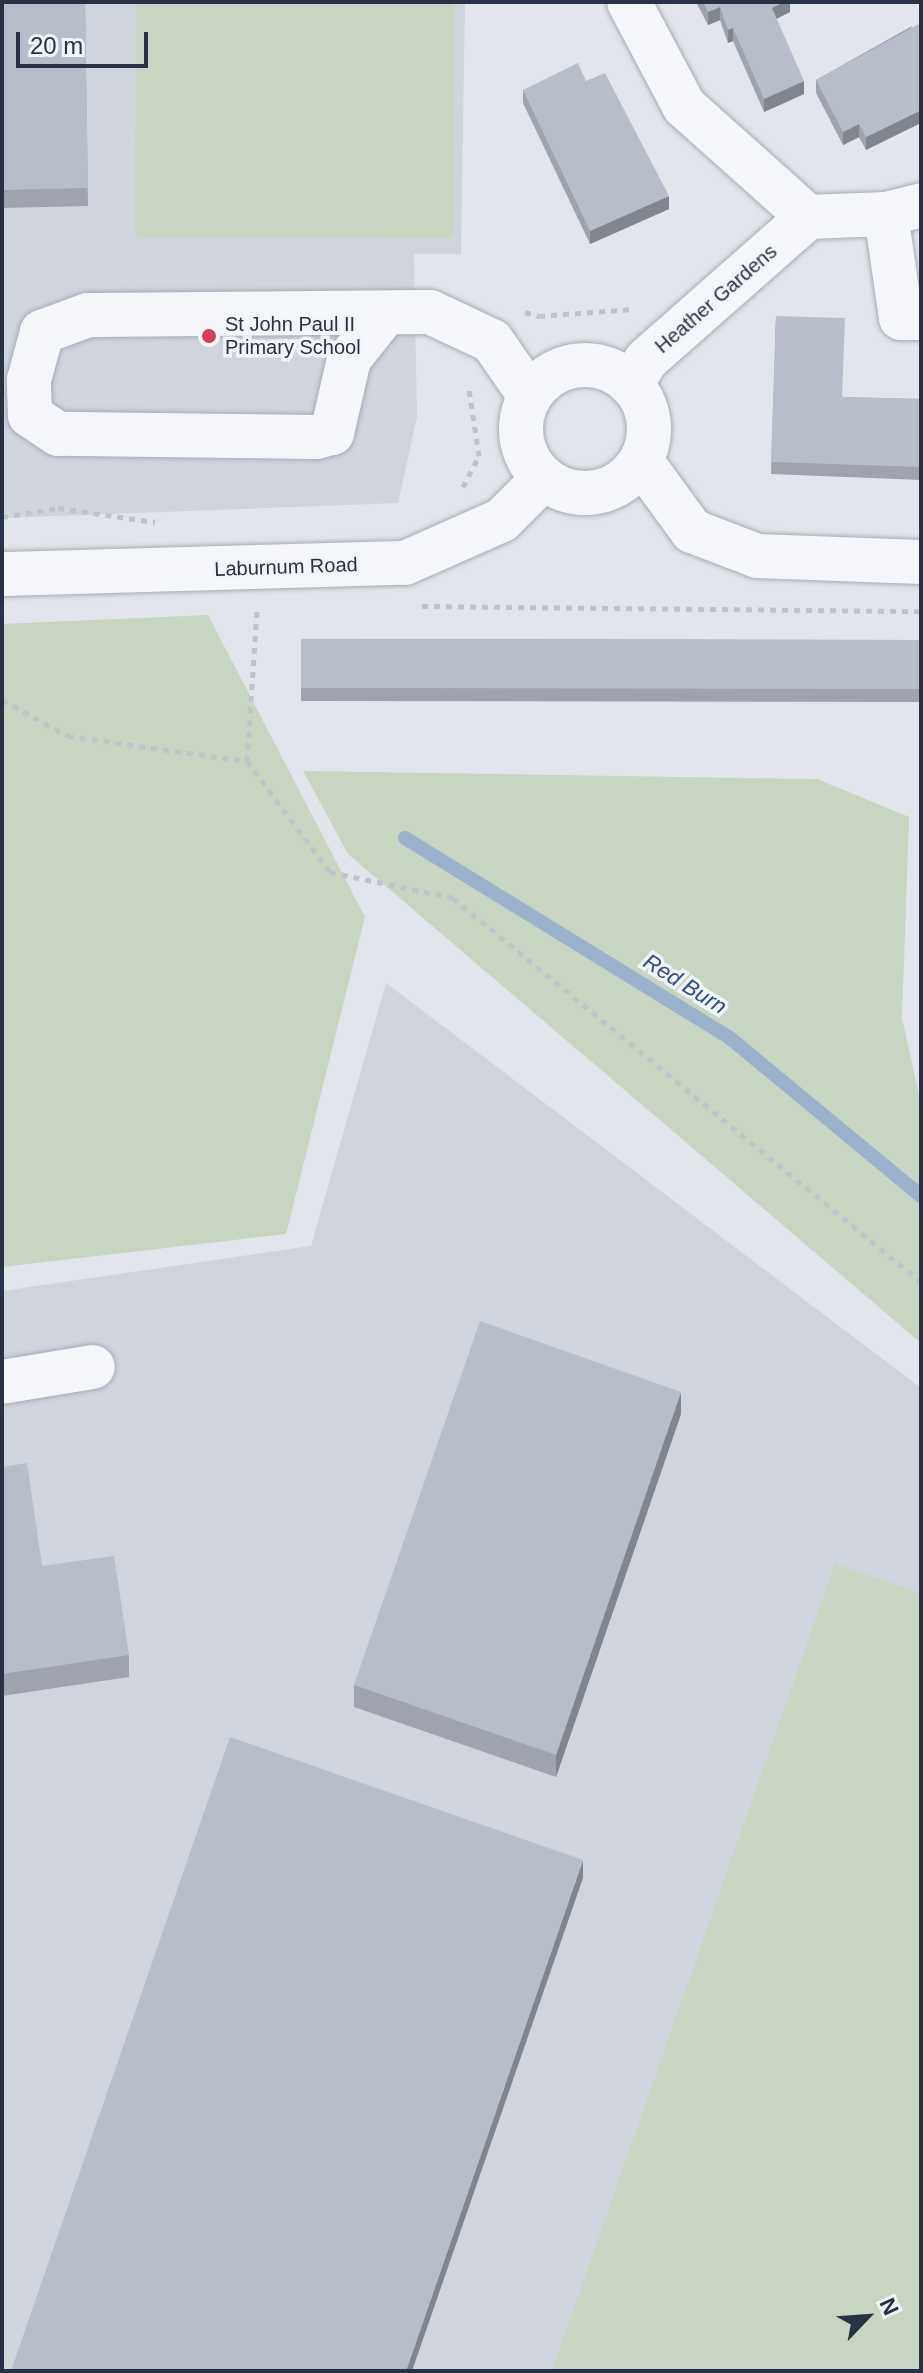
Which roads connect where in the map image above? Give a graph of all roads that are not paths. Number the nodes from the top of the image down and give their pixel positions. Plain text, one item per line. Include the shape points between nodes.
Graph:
1 (629, 2) edge
2 (904, 210) edge
3 (808, 217) junction
4 (384, 315) junction
5 (921, 318) edge
6 (631, 385) junction
7 (530, 396) junction
8 (641, 461) junction
9 (544, 478) junction
10 (921, 562) edge
11 (2, 574) edge
12 (93, 1367) dead end
13 (2, 1382) edge

1 - 3 street via 684,106
2 - 3 street
2 - 5 street via 901,318
3 - 6 street, Heather Gardens via 646,360
4 - 4 street via 349,359 332,433 58,434 30,415 29,380 42,332 88,315
4 - 7 street via 430,312 492,341
6 - 7 street via 598,366 578,366 542,381
6 - 8 street via 648,422
7 - 9 street via 523,413 524,449
8 - 9 street via 614,487 597,492 560,488
8 - 10 street via 692,531 757,556
9 - 11 street, Laburnum Road via 502,520 405,563
12 - 13 street

